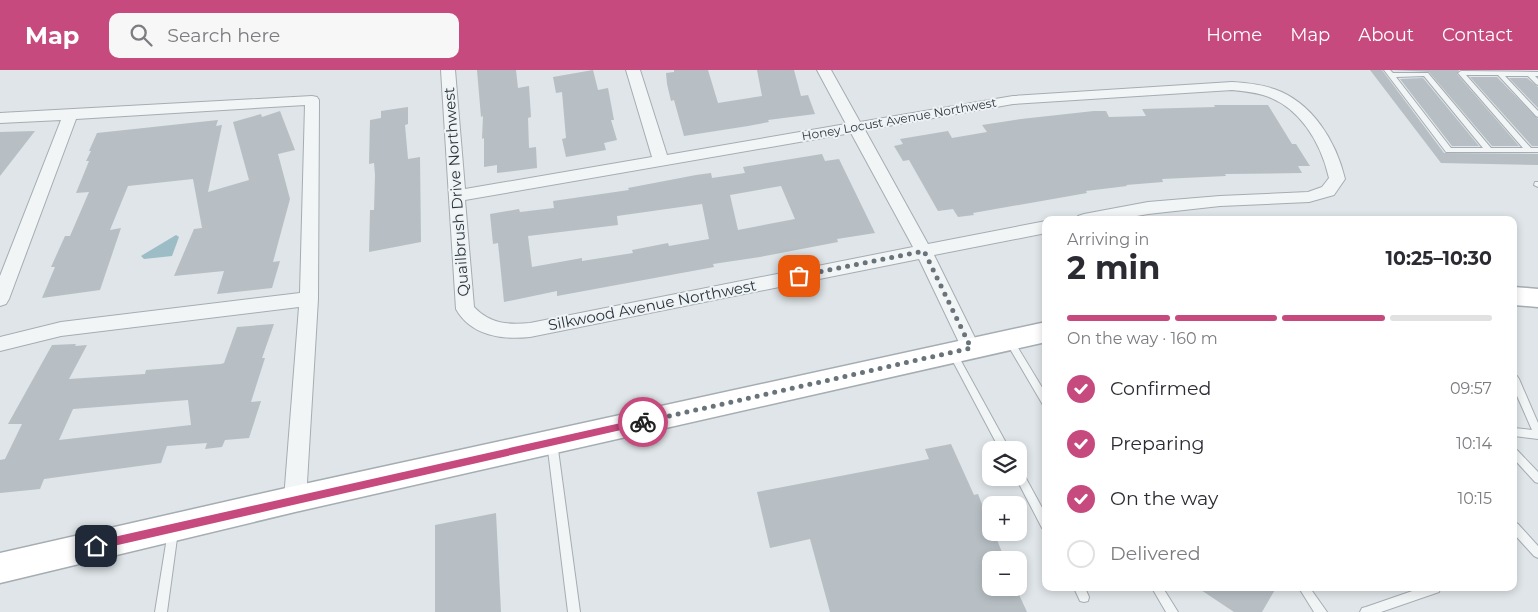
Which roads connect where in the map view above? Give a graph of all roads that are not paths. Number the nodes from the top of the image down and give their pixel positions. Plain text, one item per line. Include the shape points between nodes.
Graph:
1 (448, 70) edge
2 (633, 70) edge
3 (824, 70) edge
4 (1389, 72) edge
5 (1499, 73) junction
6 (1529, 73) junction
7 (1538, 74) edge
8 (1538, 83) edge
9 (70, 115) junction
10 (1538, 115) edge
11 (0, 118) edge
12 (854, 127) junction
13 (1489, 150) junction
14 (1529, 150) junction
15 (1538, 150) edge
16 (661, 160) junction
17 (457, 196) junction
18 (1105, 216) edge
19 (1042, 228) edge
20 (924, 251) junction
21 (1517, 296) edge
22 (1538, 298) edge
23 (0, 299) edge
24 (309, 299) junction
25 (493, 329) joint
26 (1042, 333) edge
27 (1009, 340) junction
28 (0, 344) edge
29 (962, 350) junction
30 (1517, 385) edge
31 (1042, 395) edge
32 (1517, 432) edge
33 (1538, 435) edge
34 (1001, 441) edge
35 (552, 442) junction
36 (1517, 456) edge
37 (1538, 479) edge
38 (1025, 486) edge
39 (295, 500) junction
40 (1042, 517) edge
41 (173, 528) junction
42 (1517, 530) edge
43 (1538, 553) edge
44 (0, 568) edge
45 (1159, 591) edge
46 (1306, 591) edge
47 (1426, 591) edge
48 (161, 612) edge
49 (574, 612) edge
50 (1172, 612) edge
51 (1321, 612) edge
52 (1366, 612) edge

1 - 17 street, Quailbrush Drive Northwest
2 - 16 street
3 - 12 street
4 - 13 lane via 1426,74
4 - 13 lane via 1449,150
5 - 6 lane
5 - 10 lane
5 - 14 lane via 1461,73
6 - 7 lane
6 - 8 lane
9 - 11 street
9 - 23 street
9 - 24 street via 312,100
12 - 16 street, Honey Locust Avenue Northwest
12 - 18 street, Honey Locust Avenue Northwest via 1014,100 1232,86 1274,94 1294,105 1308,119 1335,163 1338,179 1328,191 1309,197 1220,201
12 - 20 street
13 - 14 lane
14 - 15 lane
16 - 17 street, Honey Locust Avenue Northwest
17 - 25 street, Quailbrush Drive Northwest via 464,309 474,321
19 - 20 street, Silkwood Avenue Northwest
20 - 25 street, Silkwood Avenue Northwest via 530,330 511,332
20 - 29 street
21 - 22 street
24 - 28 street via 61,329
24 - 39 street
26 - 27 street
27 - 29 street
27 - 31 lane
29 - 34 lane
29 - 35 street
30 - 33 lane
32 - 33 lane
35 - 39 street
35 - 49 lane
36 - 37 lane
38 - 40 lane
39 - 41 street
41 - 44 street
41 - 48 lane
42 - 43 lane
45 - 50 lane
46 - 51 lane
47 - 52 lane

